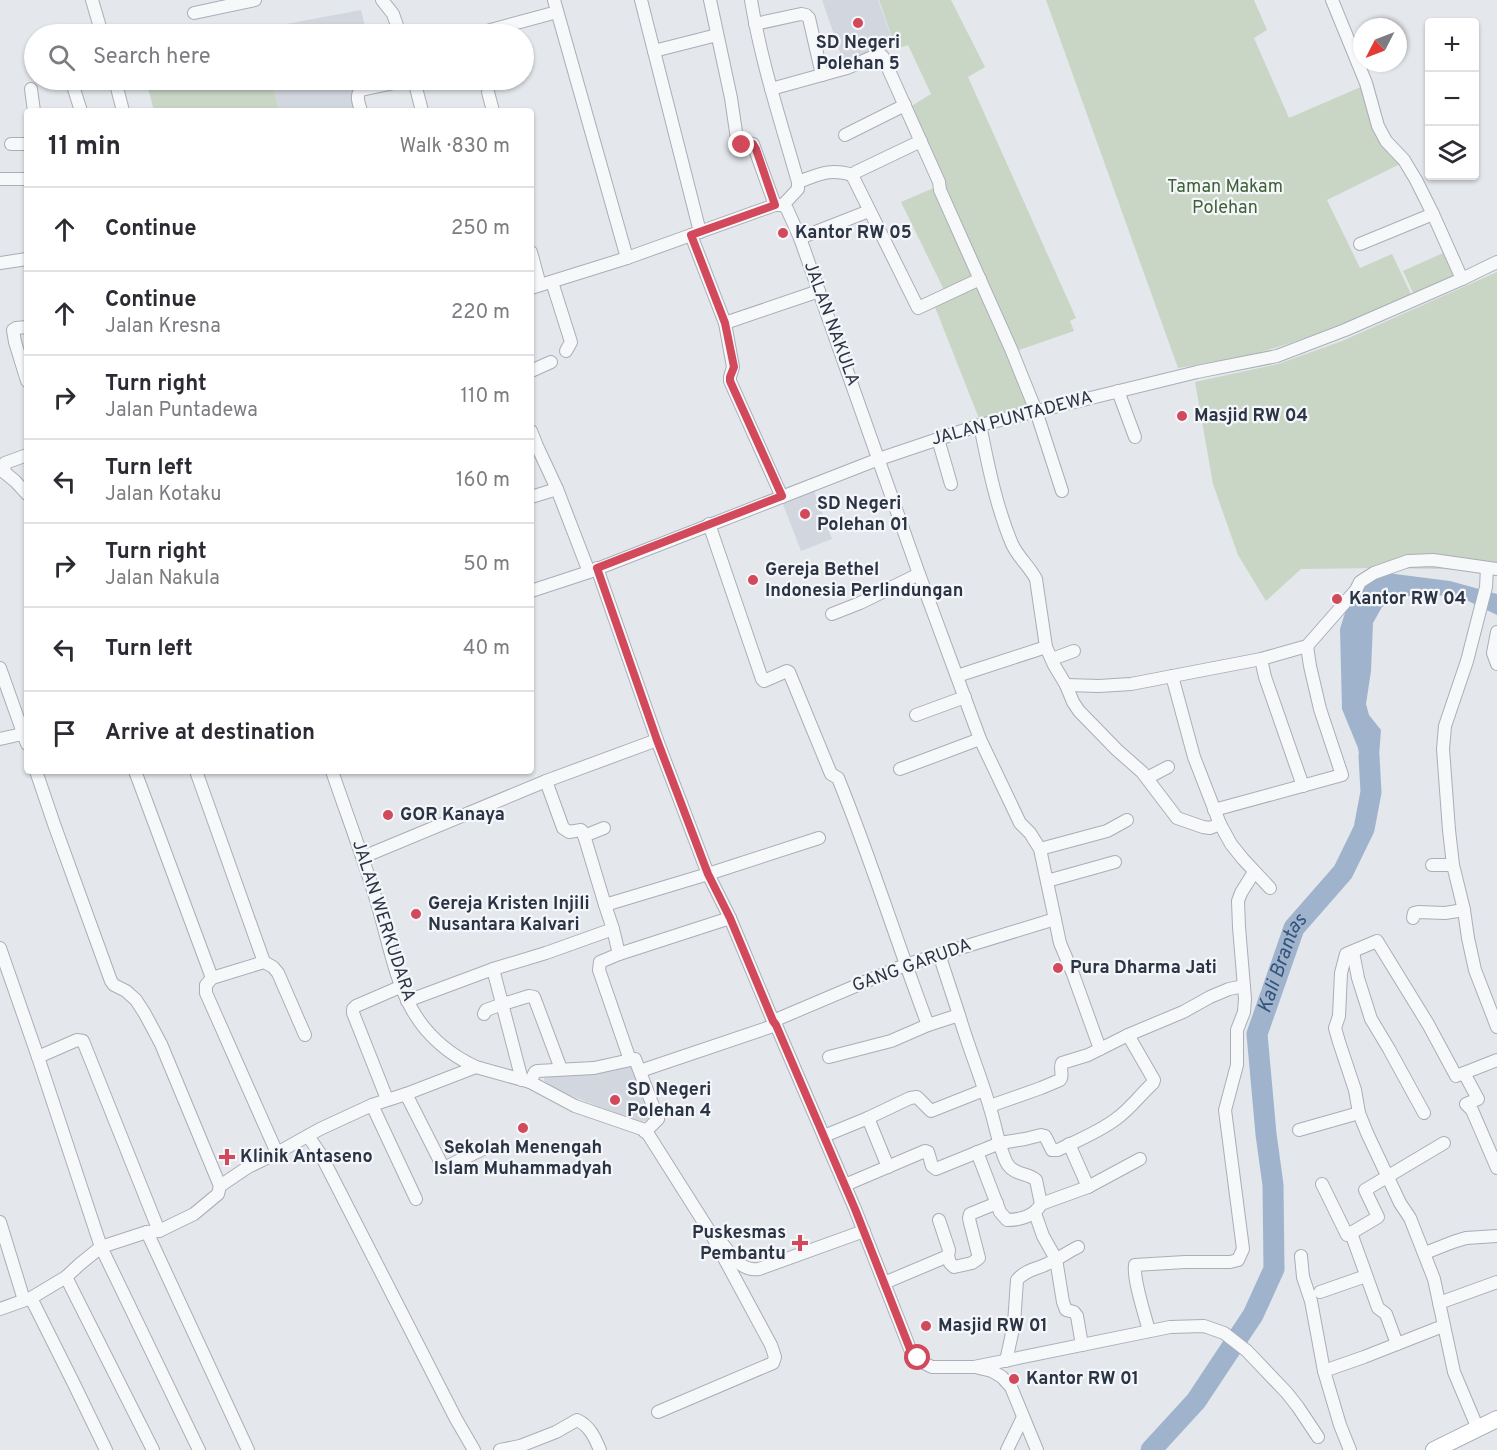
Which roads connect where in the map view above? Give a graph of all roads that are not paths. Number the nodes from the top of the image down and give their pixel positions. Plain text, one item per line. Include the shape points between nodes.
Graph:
1 (92, 0) edge
2 (255, 0) edge
3 (382, 0) edge
4 (641, 0) edge
5 (710, 0) edge
6 (751, 0) edge
7 (1332, 0) edge
8 (555, 6) edge
9 (194, 14) dead end
10 (99, 24) edge
11 (396, 24) edge
12 (504, 24) edge
13 (755, 24) junction
14 (717, 35) junction
15 (654, 51) junction
16 (822, 75) junction
17 (771, 89) junction
18 (31, 90) edge
19 (74, 90) edge
20 (118, 90) edge
21 (361, 90) edge
22 (417, 90) edge
23 (488, 92) dead end
24 (905, 105) junction
25 (34, 108) edge
26 (80, 108) edge
27 (122, 108) edge
28 (360, 108) edge
29 (421, 108) edge
30 (493, 108) edge
31 (845, 135) dead end
32 (921, 141) junction
33 (11, 144) dead end
34 (24, 144) edge
35 (854, 175) junction
36 (0, 179) edge
37 (24, 179) edge
38 (798, 182) junction
39 (779, 205) junction
40 (869, 211) junction
41 (1433, 214) junction
42 (695, 234) junction
43 (800, 238) junction
44 (1360, 244) dead end
45 (627, 258) junction
46 (24, 259) edge
47 (534, 262) edge
48 (1497, 262) edge
49 (0, 263) edge
50 (980, 279) junction
51 (1462, 279) junction
52 (541, 285) edge
53 (819, 291) junction
54 (725, 323) junction
55 (24, 327) edge
56 (566, 351) dead end
57 (550, 362) dead end
58 (534, 370) edge
59 (24, 371) edge
60 (1118, 390) junction
61 (1036, 411) junction
62 (980, 425) junction
63 (1135, 437) dead end
64 (938, 439) junction
65 (534, 447) edge
66 (24, 455) edge
67 (879, 459) junction
68 (2, 473) edge
69 (951, 484) dead end
70 (557, 489) junction
71 (24, 491) edge
72 (1062, 491) dead end
73 (534, 496) edge
74 (782, 496) junction
75 (709, 524) junction
76 (1492, 569) edge
77 (593, 570) junction
78 (919, 574) junction
79 (534, 590) edge
80 (832, 614) dead end
81 (1476, 629) junction
82 (1497, 632) edge
83 (1308, 646) junction
84 (1046, 647) junction
85 (1074, 651) dead end
86 (1052, 659) junction
87 (1261, 659) junction
88 (1497, 664) edge
89 (0, 668) edge
90 (957, 676) junction
91 (1172, 676) junction
92 (1066, 685) junction
93 (965, 698) junction
94 (916, 714) dead end
95 (24, 732) edge
96 (24, 737) edge
97 (0, 739) edge
98 (980, 739) junction
99 (657, 740) junction
100 (1168, 767) dead end
101 (900, 769) dead end
102 (37, 774) edge
103 (136, 774) edge
104 (197, 774) edge
105 (333, 774) edge
106 (1148, 778) junction
107 (546, 781) junction
108 (1304, 786) junction
109 (1214, 810) junction
110 (1127, 820) dead end
111 (1220, 824) junction
112 (604, 828) dead end
113 (584, 836) junction
114 (819, 838) dead end
115 (1040, 849) junction
116 (363, 857) junction
117 (1115, 862) dead end
118 (1432, 865) dead end
119 (1453, 865) junction
120 (1254, 872) junction
121 (708, 874) junction
122 (1047, 881) junction
123 (1270, 888) dead end
124 (605, 905) junction
125 (1464, 910) junction
126 (730, 918) junction
127 (1413, 918) dead end
128 (1055, 919) junction
129 (613, 929) junction
130 (0, 948) edge
131 (1353, 952) junction
132 (619, 954) junction
133 (939, 954) junction
134 (264, 962) junction
135 (905, 965) junction
136 (493, 969) junction
137 (212, 978) junction
138 (1244, 986) junction
139 (400, 987) junction
140 (407, 1001) junction
141 (504, 1004) junction
142 (484, 1014) dead end
143 (959, 1015) junction
144 (774, 1023) junction
145 (928, 1025) junction
146 (1497, 1027) edge
147 (304, 1035) dead end
148 (1128, 1035) junction
149 (1100, 1048) junction
150 (38, 1057) junction
151 (829, 1057) dead end
152 (630, 1060) junction
153 (1497, 1060) edge
154 (476, 1067) junction
155 (561, 1069) junction
156 (640, 1071) junction
157 (1464, 1073) junction
158 (526, 1081) junction
159 (984, 1090) junction
160 (406, 1094) junction
161 (387, 1099) junction
162 (372, 1105) junction
163 (990, 1106) junction
164 (1359, 1113) junction
165 (1424, 1113) dead end
166 (868, 1118) junction
167 (1299, 1130) dead end
168 (645, 1132) junction
169 (308, 1136) junction
170 (824, 1136) junction
171 (1000, 1143) junction
172 (1444, 1143) dead end
173 (1069, 1144) junction
174 (483, 1149) dead end
175 (977, 1152) junction
176 (277, 1153) junction
177 (1140, 1159) dead end
178 (888, 1167) junction
179 (1497, 1168) edge
180 (1388, 1177) junction
181 (845, 1185) junction
182 (1323, 1185) dead end
183 (220, 1186) junction
184 (1088, 1186) junction
185 (416, 1198) dead end
186 (997, 1203) junction
187 (1038, 1209) junction
188 (939, 1220) dead end
189 (0, 1222) edge
190 (864, 1231) junction
191 (153, 1232) junction
192 (710, 1232) junction
193 (1350, 1233) junction
194 (1497, 1236) edge
195 (1078, 1247) dead end
196 (101, 1248) junction
197 (1425, 1253) junction
198 (948, 1256) junction
199 (1301, 1256) dead end
200 (1056, 1259) junction
201 (1366, 1276) junction
202 (66, 1277) junction
203 (1497, 1282) edge
204 (884, 1283) junction
205 (1320, 1293) dead end
206 (28, 1299) junction
207 (1439, 1304) junction
208 (0, 1309) edge
209 (1443, 1326) junction
210 (1149, 1331) junction
211 (1397, 1344) junction
212 (1082, 1345) junction
213 (1006, 1361) junction
214 (975, 1367) junction
215 (1324, 1371) junction
216 (658, 1412) dead end
217 (1023, 1417) junction
218 (1497, 1419) edge
219 (1478, 1429) junction
220 (1318, 1437) dead end
221 (1458, 1445) edge
222 (106, 1450) edge
223 (153, 1450) edge
224 (199, 1450) edge
225 (248, 1450) edge
226 (474, 1450) edge
227 (500, 1450) edge
228 (600, 1450) edge
229 (1007, 1450) edge
230 (1037, 1450) edge
231 (1350, 1450) edge
232 (1434, 1450) edge

1 - 10 street
2 - 9 street
3 - 11 street
4 - 15 street
5 - 14 street
6 - 13 street
7 - 41 street via 1366,83 1378,126 1404,160
8 - 12 street
8 - 45 street
13 - 16 street via 806,15
13 - 17 street
14 - 15 street
14 - 39 street, JALAN NAKULA via 737,139 742,145 753,144
15 - 42 street
16 - 17 street
16 - 24 street via 881,55
17 - 38 street
18 - 25 street
19 - 26 street
20 - 27 street
21 - 28 street via 357,98
22 - 29 street
23 - 30 street
24 - 31 street
24 - 32 street
32 - 35 street
32 - 50 street
33 - 34 street
35 - 38 street via 824,172
35 - 40 street
36 - 37 street
38 - 39 street via 798,189
39 - 42 street
39 - 43 street, JALAN NAKULA via 787,209
40 - 43 street
40 - 50 street via 918,308
41 - 44 street
41 - 51 street
42 - 45 street
42 - 54 street
43 - 53 street, JALAN NAKULA
45 - 52 street
46 - 49 street
47 - 52 street
48 - 51 street, JALAN PUNTADEWA
50 - 61 street
51 - 60 street, JALAN PUNTADEWA via 1277,356
52 - 56 street via 571,342
53 - 54 street
53 - 67 street, JALAN NAKULA
54 - 74 street via 734,367 730,381
55 - 59 street via 13,330
57 - 58 street
60 - 61 street, JALAN PUNTADEWA
60 - 63 street
61 - 62 street, JALAN PUNTADEWA
61 - 72 street
62 - 64 street, JALAN PUNTADEWA
62 - 84 street via 1004,521 1014,547 1036,579
64 - 67 street, JALAN PUNTADEWA
64 - 69 street
65 - 70 street
66 - 68 street via 5,463
67 - 74 street, JALAN PUNTADEWA
67 - 78 street, JALAN NAKULA
68 - 71 street
70 - 73 street
70 - 77 street
74 - 75 street, JALAN PUNTADEWA
75 - 77 street, JALAN PUNTADEWA
75 - 135 street via 762,679 789,672 831,774 839,781
76 - 81 street
76 - 83 street via 1416,560 1374,573 1360,582
77 - 79 street, JALAN PUNTADEWA
77 - 99 street
78 - 80 street
78 - 90 street, JALAN NAKULA
81 - 82 street
81 - 119 street via 1444,726
82 - 88 street via 1493,653
83 - 87 street
83 - 108 street via 1320,708 1342,775
84 - 86 street
84 - 90 street
85 - 86 street
86 - 92 street
87 - 91 street
87 - 108 street
89 - 95 street
90 - 93 street, JALAN NAKULA
91 - 92 street via 1131,684
91 - 109 street via 1194,757
92 - 106 street via 1079,711
93 - 94 street
93 - 98 street, JALAN NAKULA
96 - 97 street
98 - 101 street
98 - 115 street, JALAN NAKULA via 1020,823
99 - 107 street
99 - 121 street
100 - 106 street
102 - 183 street via 106,969 114,985 136,1000 161,1044
103 - 137 street
104 - 134 street
105 - 116 street, JALAN WERKUDARA
106 - 111 street via 1177,818 1210,828
107 - 113 street via 563,828 569,832 581,830
107 - 116 street
108 - 109 street
109 - 111 street
110 - 115 street via 1107,831
111 - 120 street
112 - 113 street
113 - 124 street
114 - 121 street
115 - 122 street
116 - 139 street, JALAN WERKUDARA
117 - 122 street
118 - 119 street
119 - 125 street
120 - 123 street
120 - 138 street via 1238,901
121 - 124 street
121 - 126 street
122 - 128 street
124 - 129 street
125 - 127 street via 1418,912
125 - 146 street via 1474,970
126 - 132 street
126 - 144 street
128 - 133 street, GANG GARUDA
128 - 149 street via 1060,943
129 - 132 street
129 - 136 street
130 - 150 street
131 - 157 street via 1377,941 1456,1077
131 - 164 street via 1346,954 1341,973 1335,1028
131 - 165 street via 1371,1019
132 - 152 street via 600,962 599,970
133 - 135 street, GANG GARUDA
133 - 143 street
134 - 137 street
134 - 147 street via 278,973
135 - 144 street, GANG GARUDA
135 - 145 street
136 - 140 street
136 - 141 street
137 - 176 street via 206,993
138 - 148 street via 1210,996
138 - 210 street via 1244,1012 1237,1030 1237,1065 1226,1110 1243,1249 1238,1260 1230,1263 1135,1265
139 - 140 street, JALAN WERKUDARA
139 - 161 street via 356,1006 352,1013
140 - 154 street, JALAN WERKUDARA via 427,1032
141 - 142 street
141 - 155 street via 534,997
141 - 158 street
143 - 145 street
143 - 159 street
144 - 156 street, GANG GARUDA
144 - 170 street
145 - 151 street via 891,1041
148 - 149 street
148 - 173 street via 1153,1083 1118,1118
149 - 163 street via 1062,1063 1061,1079 1057,1082
150 - 191 street via 83,1041
150 - 196 street
152 - 155 street via 594,1068
152 - 156 street via 635,1059
153 - 157 street
154 - 158 street, JALAN WERKUDARA
154 - 160 street
155 - 158 street via 537,1071
156 - 168 street via 658,1119
157 - 179 street via 1478,1099 1466,1104
158 - 168 street, JALAN WERKUDARA via 575,1106
159 - 163 street
159 - 166 street via 931,1111 917,1097 910,1098
160 - 161 street
160 - 174 street via 442,1166
161 - 162 street
162 - 169 street
162 - 185 street
163 - 171 street
164 - 167 street
164 - 180 street
166 - 170 street
166 - 178 street
168 - 192 street
169 - 176 street
169 - 226 street
170 - 181 street
171 - 173 street via 1043,1135 1052,1150
171 - 175 street
171 - 187 street via 1008,1166 1036,1180
172 - 180 street
173 - 184 street
175 - 178 street via 936,1169 926,1151
175 - 186 street
176 - 183 street
177 - 184 street
178 - 181 street
180 - 193 street via 1365,1190 1378,1217
180 - 197 street
181 - 190 street
182 - 193 street via 1347,1235
183 - 191 street via 218,1194 194,1214
184 - 187 street
186 - 187 street via 1007,1220
186 - 198 street via 970,1214 977,1260 954,1267
187 - 200 street via 1043,1236
188 - 198 street
189 - 206 street
190 - 192 street via 753,1270 740,1264
190 - 204 street
191 - 196 street
191 - 225 street
192 - 216 street via 775,1357 767,1367
193 - 201 street
194 - 197 street via 1466,1238
195 - 200 street
196 - 202 street
196 - 224 street
197 - 207 street
198 - 204 street
199 - 215 street
200 - 212 street via 1063,1302 1066,1310 1077,1316
200 - 213 street via 1027,1271 1017,1280
201 - 205 street
201 - 211 street
202 - 206 street
202 - 223 street
203 - 207 street
204 - 214 street via 910,1349 922,1362 936,1367
206 - 208 street
206 - 222 street
207 - 209 street
209 - 211 street
209 - 219 street via 1454,1372
210 - 212 street
210 - 220 street via 1196,1325 1224,1333 1287,1393
211 - 215 street
212 - 213 street
213 - 214 street
214 - 217 street via 1002,1377 1011,1387
215 - 231 street
217 - 229 street
217 - 230 street
218 - 219 main road
219 - 221 main road
221 - 232 main road
227 - 228 street via 556,1432 577,1420 588,1428

